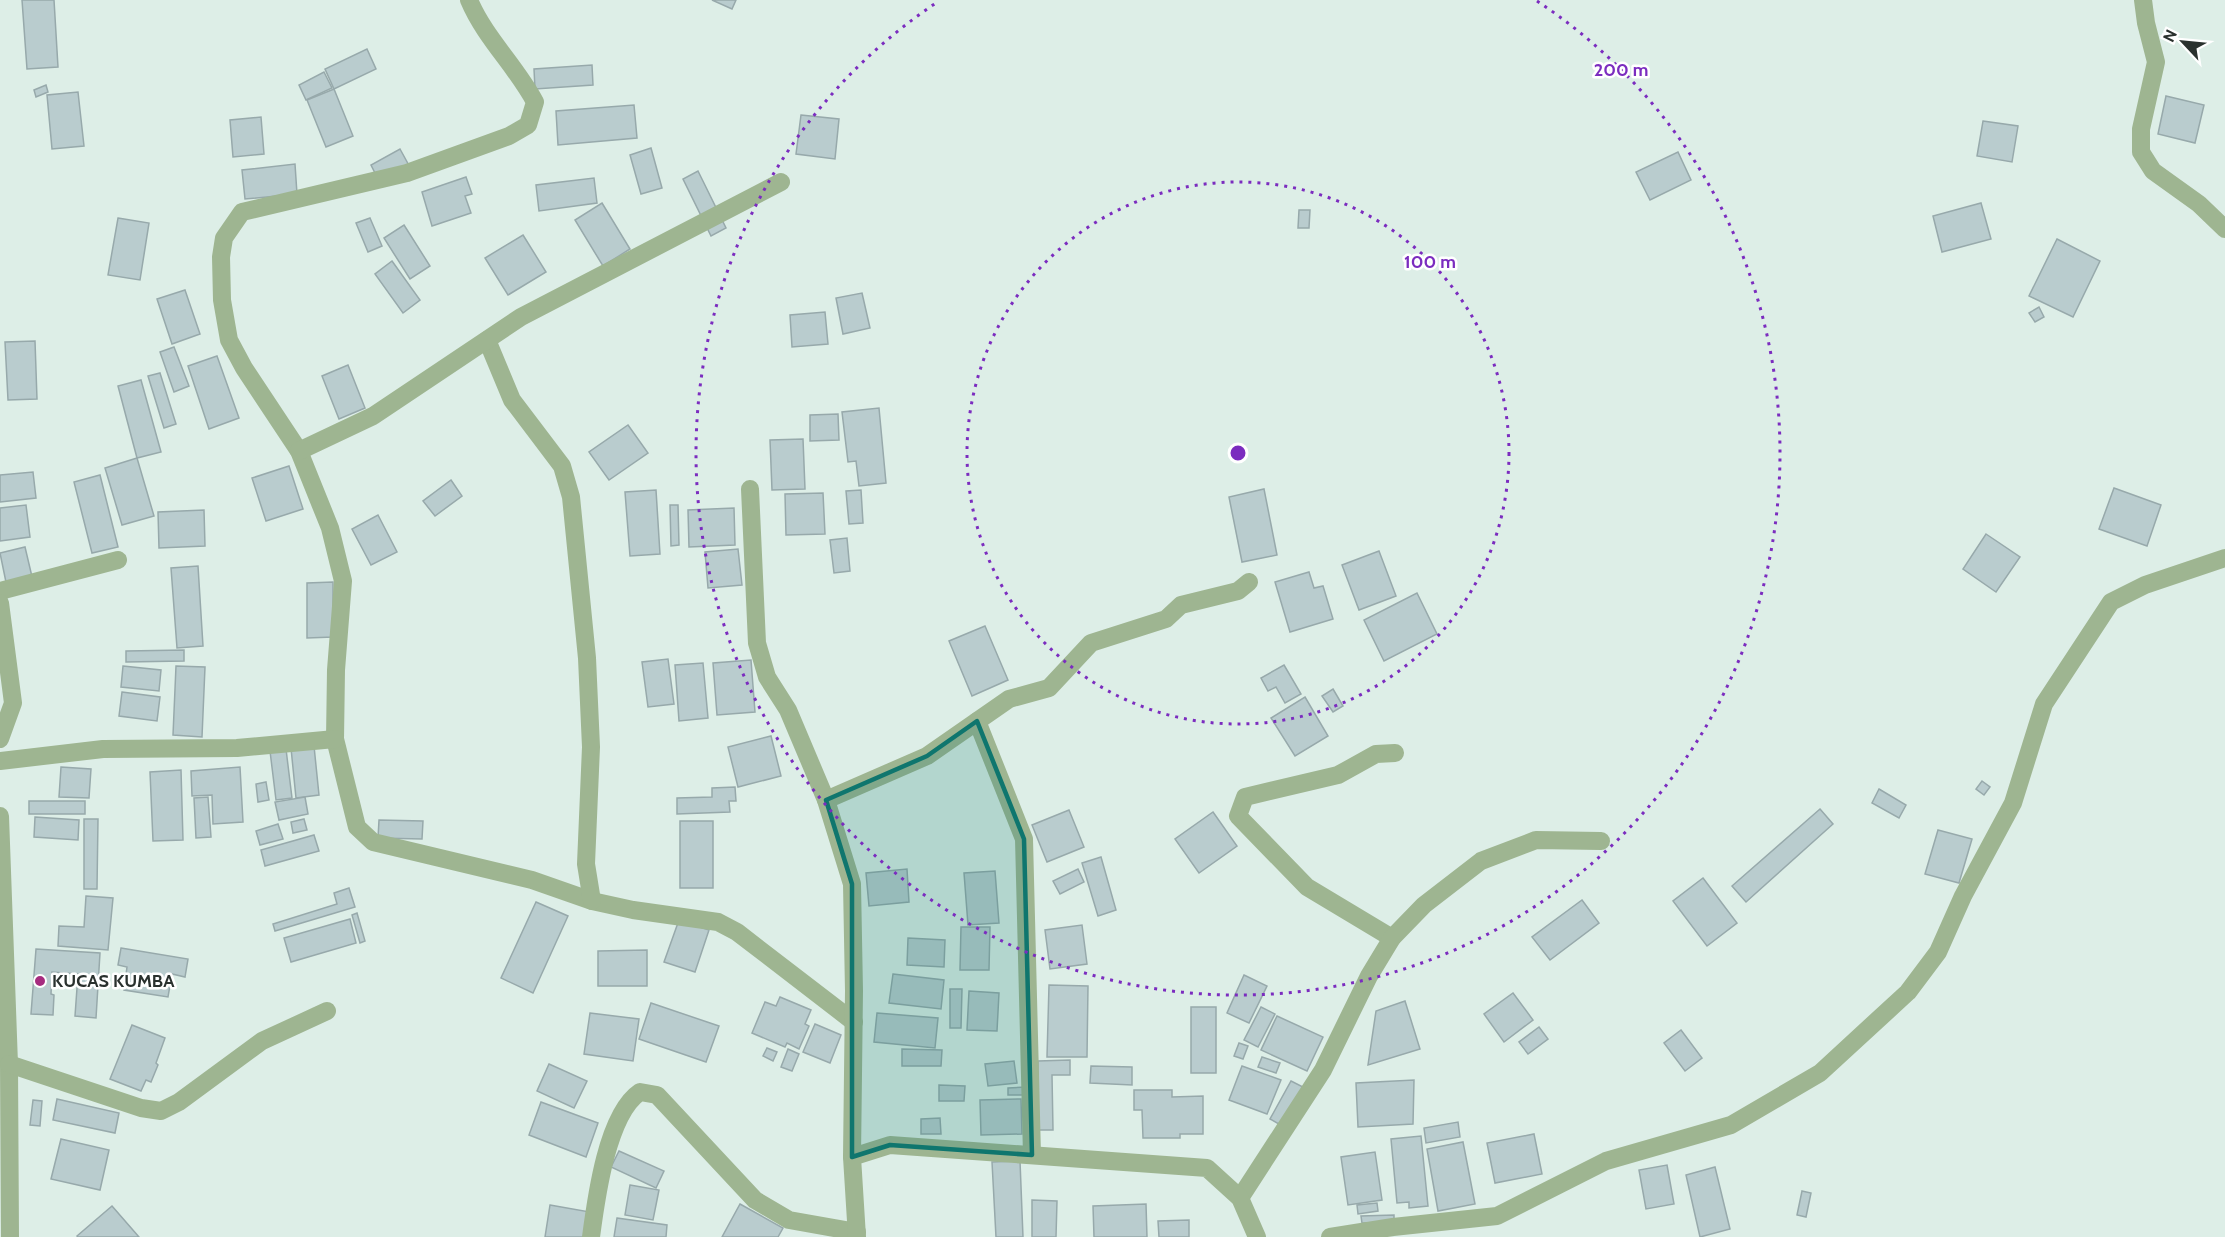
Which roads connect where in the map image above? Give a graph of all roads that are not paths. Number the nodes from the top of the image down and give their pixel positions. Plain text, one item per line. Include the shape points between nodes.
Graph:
1 (469, 0) edge
2 (2143, 0) edge
3 (781, 182) dead end
4 (2225, 229) edge
5 (487, 340) junction
6 (299, 451) junction
7 (750, 489) dead end
8 (2225, 558) edge
9 (118, 560) dead end
10 (1249, 582) dead end
11 (0, 591) edge
12 (0, 603) edge
13 (977, 721) junction
14 (0, 739) edge
15 (335, 739) junction
16 (1395, 753) dead end
17 (0, 761) edge
18 (826, 800) junction
19 (0, 816) edge
20 (1601, 841) dead end
21 (592, 901) junction
22 (1392, 938) junction
23 (327, 1011) dead end
24 (854, 1022) junction
25 (9, 1064) junction
26 (1032, 1155) junction
27 (852, 1157) junction
28 (5, 1194) edge
29 (1240, 1198) junction
30 (857, 1234) edge
31 (10, 1237) edge
32 (591, 1237) edge
33 (1257, 1237) edge
34 (1330, 1237) edge

1 - 6 street via 477,20 535,102 528,125 509,136 407,173 242,212 224,238 222,300 229,340
2 - 4 street via 2156,62 2141,129 2141,152 2153,171 2199,204
3 - 5 street via 521,317
5 - 6 street via 373,416
5 - 21 street via 512,400 562,466 571,497 587,658 591,747 586,864
6 - 15 street via 330,528 343,581
7 - 18 street via 757,643 767,677 788,710
8 - 34 street via 2145,585 2111,602 2044,704 2013,803 1938,952 1908,992 1820,1073 1731,1125 1606,1161 1497,1216
9 - 11 street
10 - 13 street via 1238,591 1180,605 1166,619 1091,642 1049,688 1009,699
12 - 14 street via 13,703
13 - 18 street via 927,756
13 - 26 street via 1024,838
15 - 17 street via 237,748 103,749
15 - 21 street via 357,827 373,842 532,880
16 - 22 street via 1376,754 1338,775 1245,797 1238,816 1306,888
18 - 24 street via 852,884
19 - 25 street
20 - 22 street via 1536,840 1480,861 1424,904
21 - 24 street via 718,922 737,932
22 - 29 street via 1323,1071
23 - 25 street via 262,1041 161,1111 141,1108
24 - 27 street
25 - 28 street
26 - 27 street via 890,1145
26 - 29 street via 1208,1168
27 - 30 street
28 - 31 street
29 - 33 street
30 - 32 street via 789,1220 755,1200 657,1095 640,1092 620,1115 598,1190

